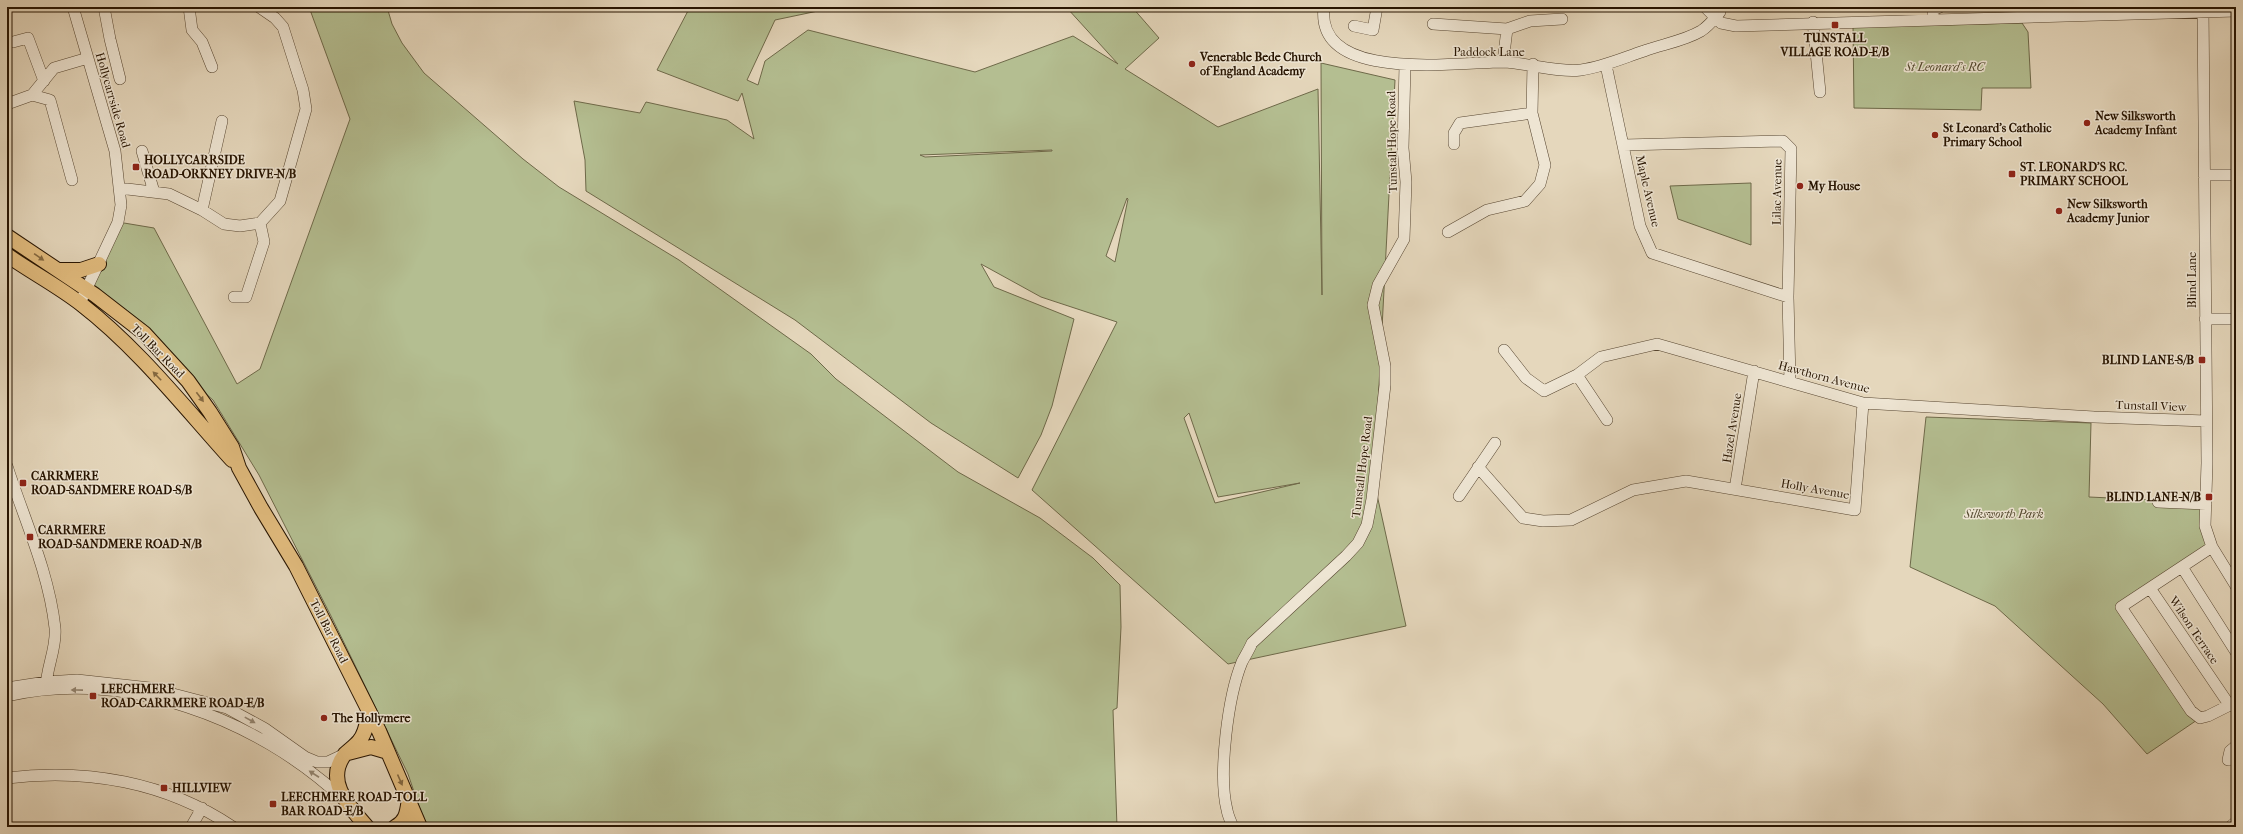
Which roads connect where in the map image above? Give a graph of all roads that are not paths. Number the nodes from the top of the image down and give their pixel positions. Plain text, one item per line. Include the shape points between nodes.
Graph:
1 (104, 7) edge
2 (188, 7) edge
3 (259, 7) edge
4 (1324, 7) edge
5 (1377, 7) edge
6 (1705, 7) edge
7 (1940, 7) edge
8 (77, 8) edge
9 (2203, 9) edge
10 (2034, 11) edge
11 (2236, 11) edge
12 (1717, 12) edge
13 (1562, 19) dead end
14 (1933, 19) junction
15 (1813, 22) junction
16 (1433, 24) dead end
17 (1354, 26) dead end
18 (1507, 29) junction
19 (14, 42) dead end
20 (88, 58) junction
21 (1503, 62) junction
22 (1533, 64) junction
23 (1405, 65) junction
24 (1606, 65) junction
25 (212, 67) dead end
26 (120, 79) dead end
27 (44, 81) junction
28 (1820, 92) dead end
29 (32, 95) junction
30 (7, 104) edge
31 (1532, 113) junction
32 (222, 121) dead end
33 (1454, 144) dead end
34 (1624, 145) junction
35 (142, 151) dead end
36 (2204, 174) junction
37 (2236, 175) edge
38 (72, 180) dead end
39 (119, 188) junction
40 (154, 192) junction
41 (202, 210) junction
42 (260, 222) junction
43 (1448, 232) dead end
44 (7, 236) edge
45 (7, 255) edge
46 (100, 264) junction
47 (59, 270) junction
48 (88, 290) junction
49 (234, 297) dead end
50 (1788, 297) junction
51 (80, 303) junction
52 (2205, 319) junction
53 (2236, 319) edge
54 (1504, 350) dead end
55 (1754, 371) junction
56 (1577, 375) junction
57 (1790, 381) junction
58 (1863, 403) junction
59 (2094, 417) joint
60 (1607, 420) dead end
61 (2206, 422) junction
62 (1495, 443) dead end
63 (7, 466) edge
64 (1478, 467) junction
65 (239, 468) junction
66 (1735, 489) junction
67 (1459, 496) dead end
68 (2158, 502) dead end
69 (2206, 504) junction
70 (2212, 548) junction
71 (2182, 567) junction
72 (2236, 586) edge
73 (2150, 588) junction
74 (2236, 652) edge
75 (51, 686) junction
76 (7, 688) edge
77 (7, 696) edge
78 (2233, 704) edge
79 (369, 712) junction
80 (2236, 746) edge
81 (388, 752) junction
82 (345, 754) junction
83 (2228, 760) dead end
84 (7, 778) edge
85 (409, 798) junction
86 (344, 799) junction
87 (202, 808) junction
88 (2236, 822) edge
89 (191, 827) edge
90 (233, 827) edge
91 (366, 827) edge
92 (396, 827) edge
93 (420, 827) edge
94 (1234, 827) edge
95 (2230, 827) edge

1 - 26 street
2 - 25 street via 192,30 202,42
3 - 42 street via 283,27 303,90 306,109 280,202
4 - 23 street, Paddock Lane via 1326,27 1338,46 1348,52
5 - 17 street via 1373,30
6 - 12 street
7 - 14 street via 1933,10
8 - 20 street, Hollycarrside Road
9 - 10 street
9 - 11 street
9 - 36 street, Blind Lane
10 - 14 street
12 - 15 street via 1728,25
12 - 24 street, Paddock Lane via 1701,31
13 - 18 street via 1530,20
14 - 15 street
15 - 28 street
16 - 18 street
18 - 21 street
19 - 27 street via 28,38
20 - 27 street via 54,68
20 - 39 street, Hollycarrside Road via 114,151
21 - 22 street, Paddock Lane
21 - 23 street, Paddock Lane
22 - 24 street, Paddock Lane via 1570,71
22 - 31 street
23 - 94 street, Tunstall Hope Road via 1404,239 1378,285 1373,305 1385,366 1385,385 1367,525 1358,542 1346,556 1252,644 1242,662 1227,730 1224,779 1227,810
24 - 34 street, Maple Avenue
27 - 29 street
29 - 30 street
29 - 38 street via 50,100
31 - 33 street via 1460,123 1454,133
31 - 43 street via 1545,165 1540,184 1525,201 1487,210
32 - 41 street
34 - 50 street, Maple Avenue via 1640,226 1652,253
34 - 50 street, Lilac Avenue via 1783,141 1791,149
35 - 40 street
36 - 37 street
36 - 52 street, Blind Lane
39 - 40 street
39 - 46 street, Hollycarrside Road via 121,205 118,222
40 - 41 street via 169,194
41 - 42 street via 224,224 240,226
42 - 49 street via 264,242 246,297
44 -> 47 main road, Toll Bar Road
45 - 51 main road, Toll Bar Road
46 - 47 main road via 81,270
46 - 48 street, Hollycarrside Road
47 - 48 main road, Toll Bar Road
48 - 51 street, Hollycarrside Road
48 -> 65 main road, Toll Bar Road via 144,333 188,381 232,447
50 - 57 street, Lilac Avenue
65 -> 51 main road, Toll Bar Road via 166,386
52 - 53 street
52 - 61 street, Blind Lane
54 - 56 street via 1526,378 1544,391
55 - 56 street, Hawthorn Avenue via 1657,344 1601,357
55 - 57 street, Hawthorn Avenue
55 - 66 street, Hazel Avenue
56 - 60 street
57 - 58 street, Hawthorn Avenue
58 - 59 street, Hawthorn Avenue
58 - 66 street, Holly Avenue via 1855,510
59 - 61 street, Tunstall View
61 - 69 street, Blind Lane
62 - 64 street
63 - 75 street via 50,599 55,630 51,657
64 - 66 street, Holly Avenue via 1523,518 1543,522 1571,520 1633,490 1686,481
64 - 67 street
65 - 79 main road, Toll Bar Road via 296,566
68 - 69 street
69 - 70 street, Blind Lane via 2205,526
70 - 71 street
70 - 72 street, Blind Lane
71 - 73 street
71 - 74 street
73 - 78 street, Wilson Terrace
73 - 78 street via 2121,607 2191,711 2200,718
75 - 76 street
75 - 77 street
75 -> 82 street via 77,680 110,682 185,696 227,708 264,728 316,762 328,762
86 -> 75 street via 324,781 276,748 222,720 174,703 138,694
79 - 81 main road, Toll Bar Road
79 - 82 main road via 366,729 360,740
80 - 83 street via 2230,751
81 - 82 main road via 370,747
81 -> 85 main road, Toll Bar Road
82 - 86 main road via 338,770 337,784
84 - 87 street via 54,774 105,778 158,791
85 - 92 main road via 407,814
85 - 93 main road, Toll Bar Road
86 - 91 main road
87 - 89 street
87 - 90 street
88 - 95 street

